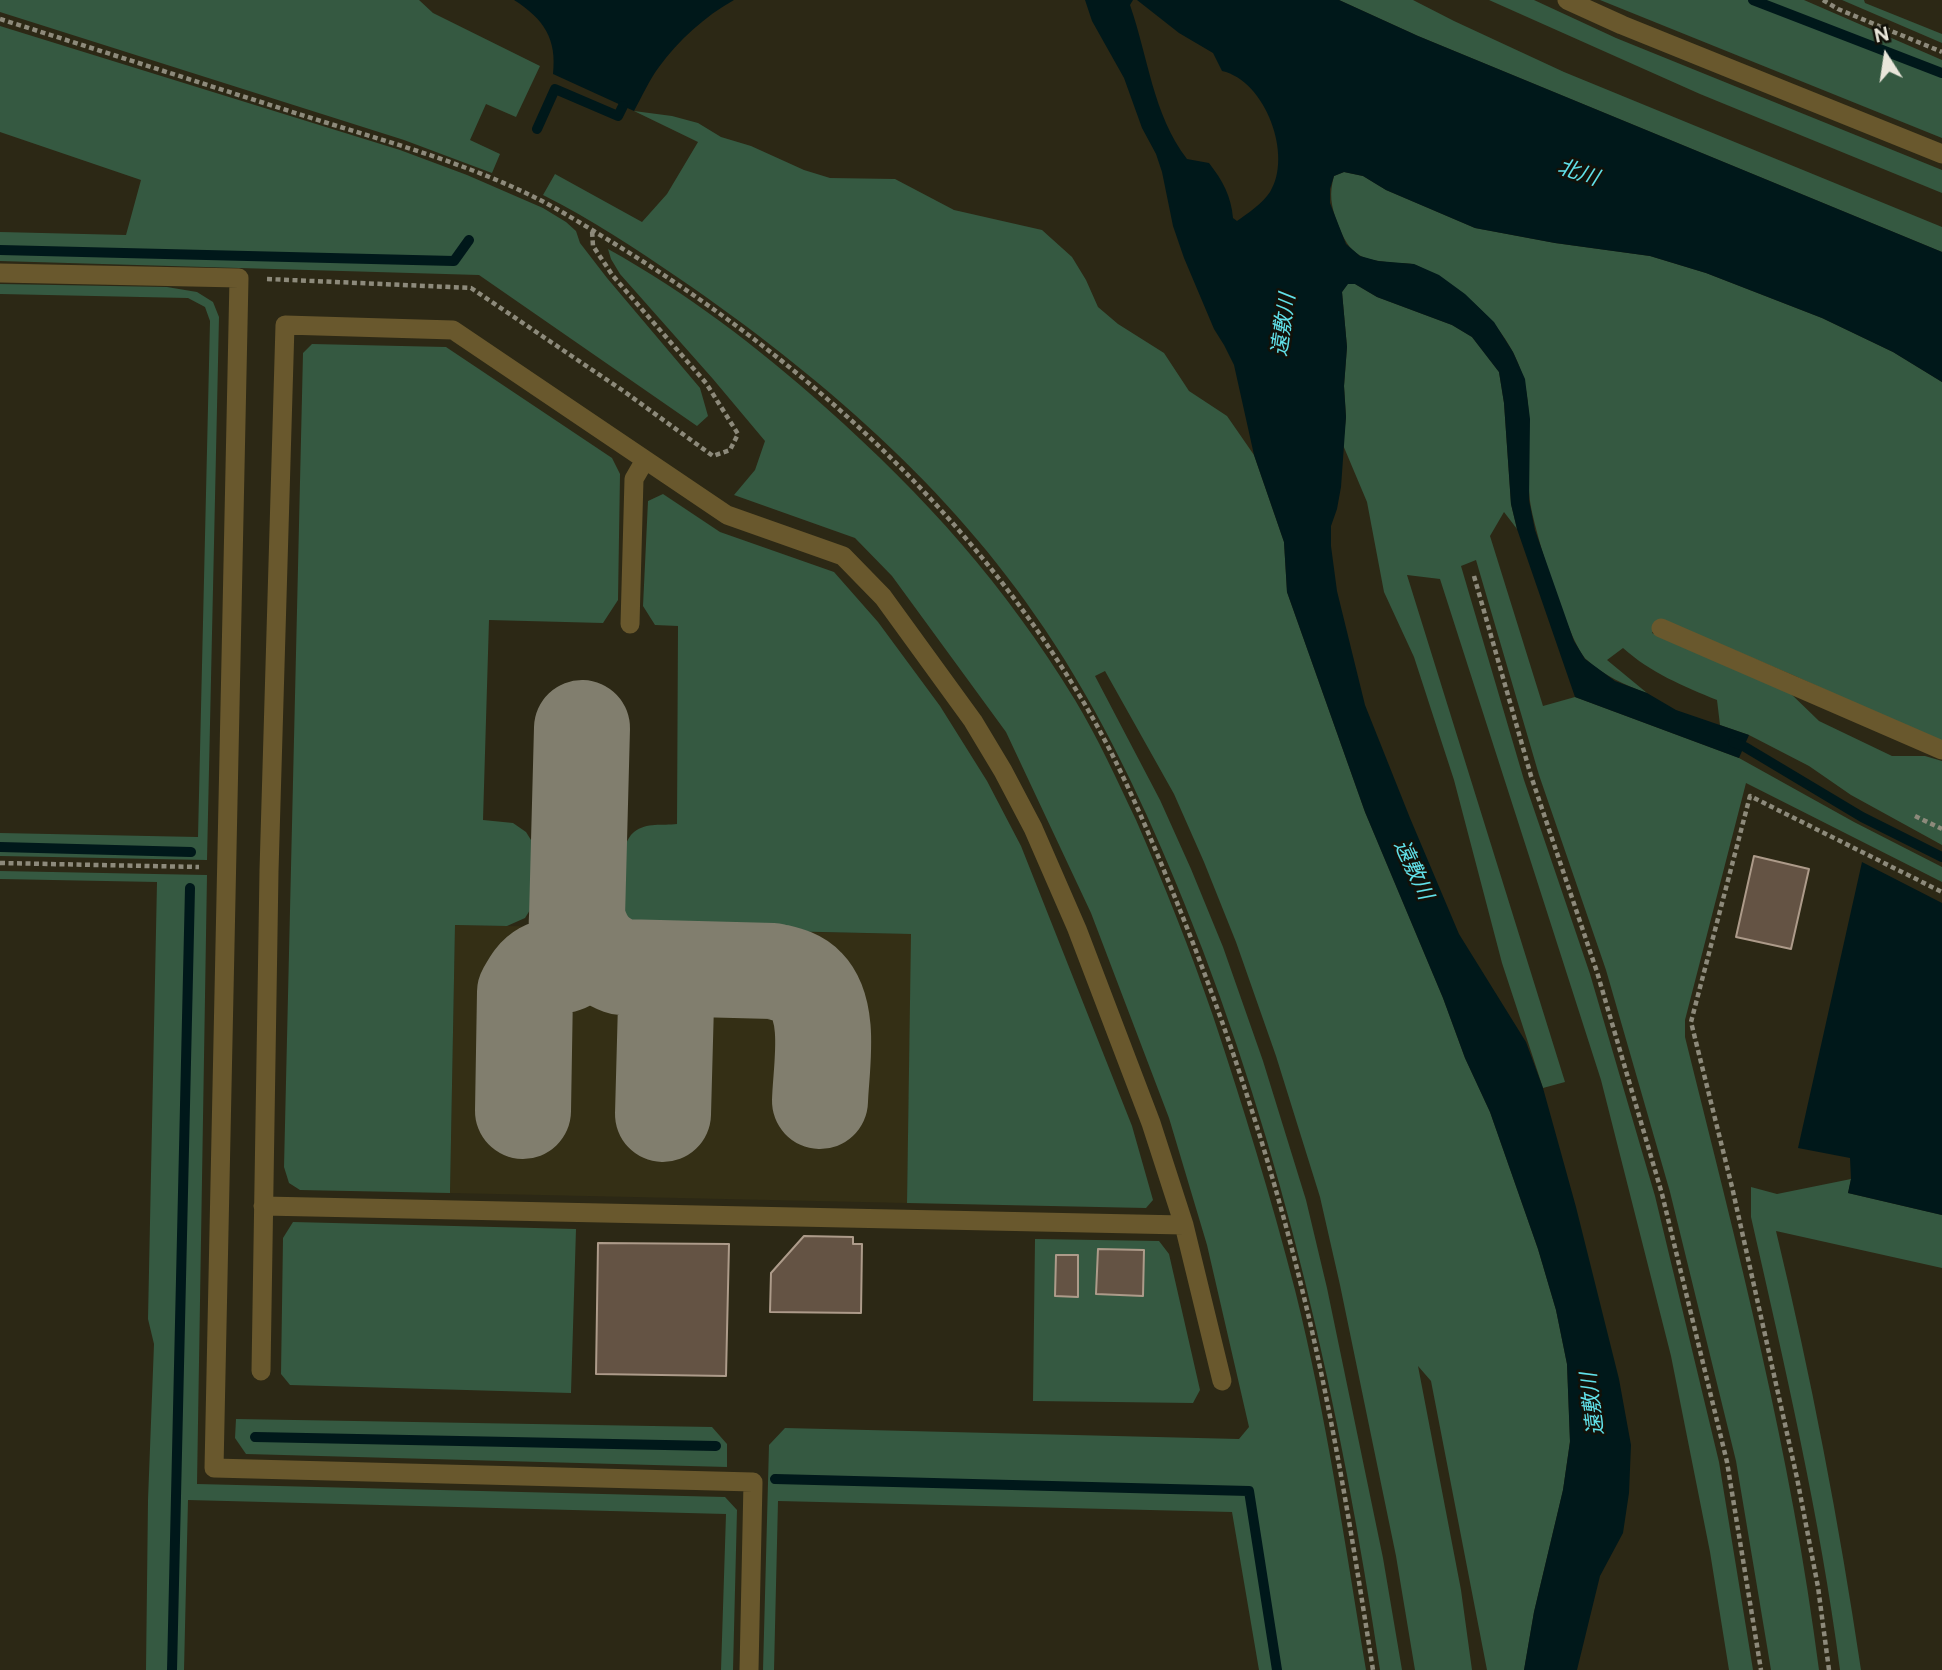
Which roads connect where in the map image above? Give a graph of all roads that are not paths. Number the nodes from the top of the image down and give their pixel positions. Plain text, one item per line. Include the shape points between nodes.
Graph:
1 (1567, 0) edge
2 (1942, 154) edge
3 (0, 273) edge
4 (645, 460) junction
5 (630, 624) dead end
6 (1661, 628) dead end
7 (1942, 750) edge
8 (263, 1206) junction
9 (1184, 1225) junction
10 (261, 1371) dead end
11 (1222, 1381) dead end
12 (749, 1670) edge

1 - 2 street
3 - 12 street via 239,278 214,1468 753,1482
4 - 5 street via 634,479
4 - 8 street via 453,330 285,325
4 - 9 street via 727,515 843,556 883,597 974,721 1033,828 1077,929 1151,1123
6 - 7 street
8 - 9 street
8 - 10 street
9 - 11 street

